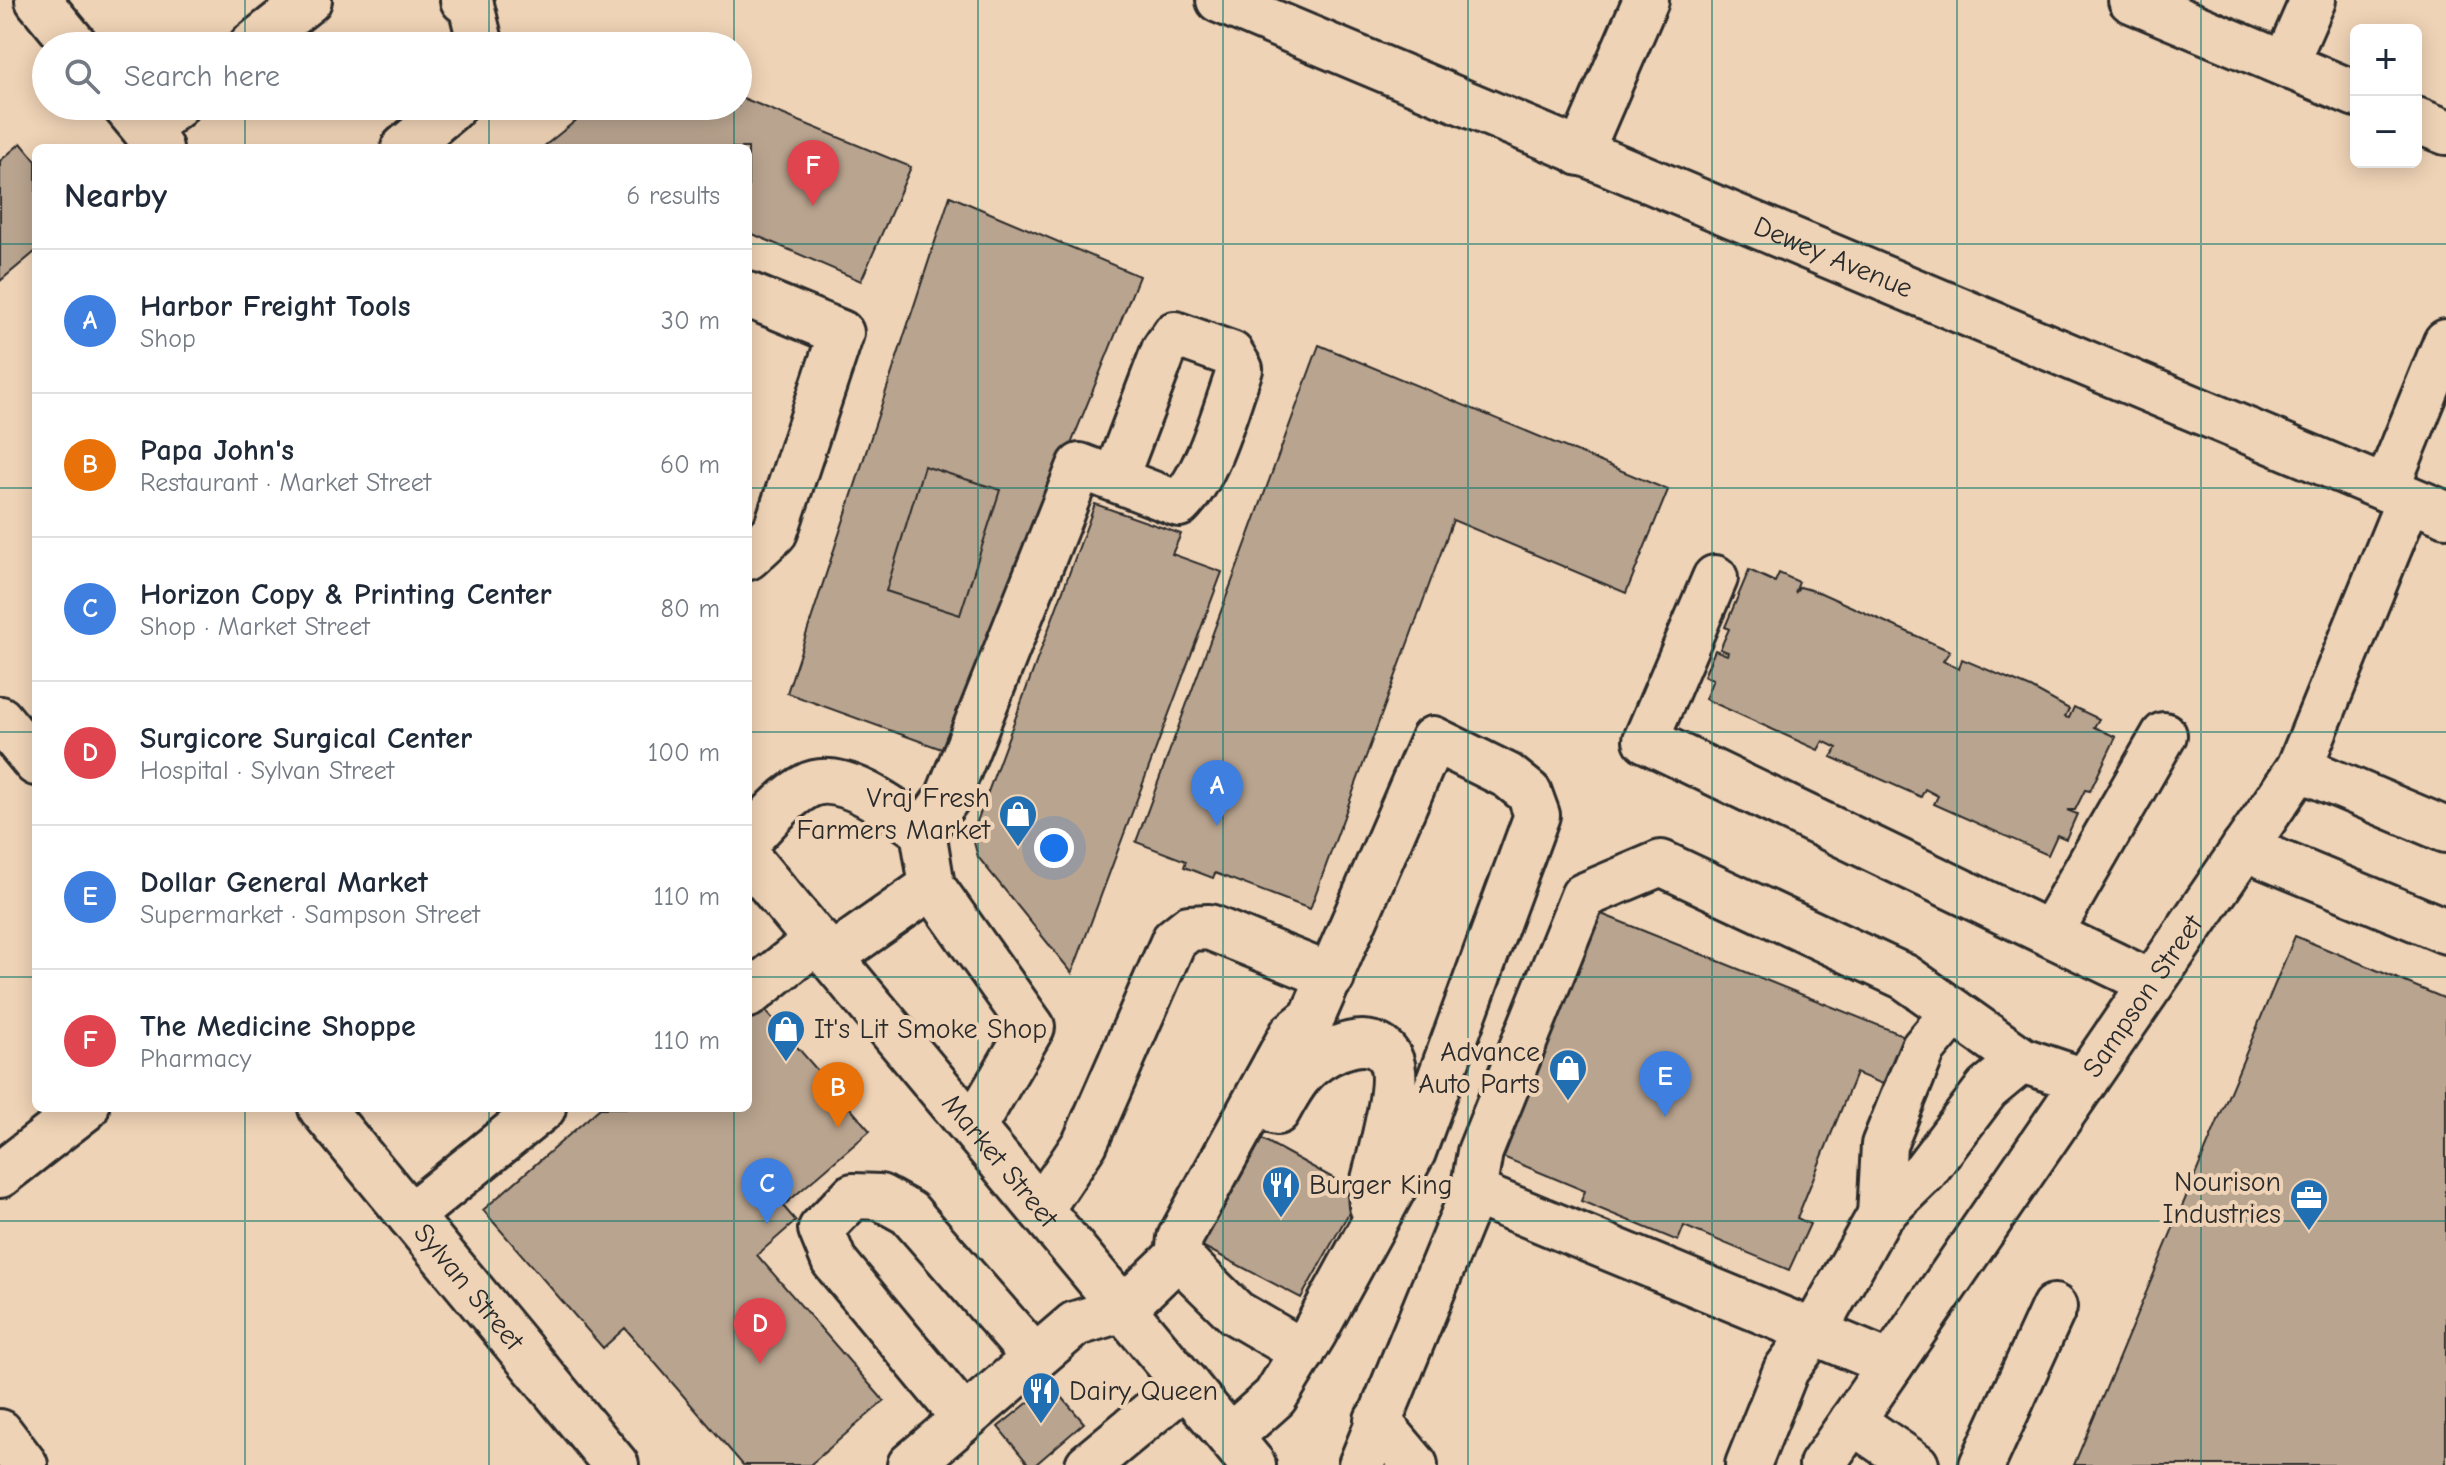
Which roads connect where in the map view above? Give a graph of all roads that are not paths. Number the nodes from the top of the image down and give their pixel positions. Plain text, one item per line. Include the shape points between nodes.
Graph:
1 (38, 0) edge
2 (309, 0) edge
3 (463, 0) edge
4 (1219, 0) edge
5 (1646, 0) edge
6 (2131, 0) edge
7 (2313, 0) edge
8 (64, 32) edge
9 (269, 32) edge
10 (478, 32) edge
11 (2285, 64) junction
12 (2350, 91) edge
13 (437, 120) edge
14 (2422, 122) edge
15 (2446, 132) edge
16 (409, 144) edge
17 (1580, 153) junction
18 (752, 297) edge
19 (2446, 342) edge
20 (1115, 479) dead end
21 (2414, 500) edge
22 (752, 553) edge
23 (1715, 578) dead end
24 (0, 719) edge
25 (2164, 735) dead end
26 (32, 758) edge
27 (2299, 768) junction
28 (2446, 830) edge
29 (923, 831) junction
30 (752, 836) edge
31 (2244, 848) junction
32 (752, 863) edge
33 (932, 886) junction
34 (2446, 931) edge
35 (2050, 933) junction
36 (824, 949) junction
37 (1332, 977) junction
38 (2152, 983) junction
39 (752, 993) edge
40 (1954, 1012) junction
41 (1312, 1018) junction
42 (2022, 1060) junction
43 (2085, 1081) junction
44 (1436, 1090) junction
45 (81, 1112) edge
46 (324, 1112) edge
47 (538, 1112) edge
48 (973, 1128) junction
49 (0, 1175) edge
50 (1473, 1192) junction
51 (1041, 1209) junction
52 (1880, 1215) junction
53 (410, 1216) junction
54 (1373, 1224) junction
55 (1184, 1262) junction
56 (2054, 1307) dead end
57 (1123, 1309) junction
58 (1814, 1332) junction
59 (1303, 1352) junction
60 (1035, 1358) junction
61 (1891, 1364) junction
62 (1186, 1384) junction
63 (964, 1418) junction
64 (1377, 1420) junction
65 (1852, 1421) junction
66 (0, 1432) edge
67 (1244, 1457) edge
68 (25, 1465) edge
69 (616, 1465) edge
70 (910, 1465) edge
71 (1088, 1465) edge
72 (1361, 1465) edge
73 (1415, 1465) edge
74 (1748, 1465) edge
75 (1822, 1465) edge
76 (1916, 1465) edge
77 (1982, 1465) edge

1 - 8 street
2 - 9 street
3 - 10 street via 471,5
4 - 17 street, Dewey Avenue
5 - 17 street
6 - 11 street
7 - 11 street
11 - 12 street
13 - 16 street
14 - 15 street
17 - 21 street, Dewey Avenue
18 - 22 street via 841,333 775,532
19 - 21 street, Sampson Street
20 - 29 street via 1080,466 948,797
21 - 27 street, Sampson Street
23 - 35 street via 1646,740
24 - 26 street
25 - 35 street
27 - 28 street
27 - 31 street, Sampson Street
29 - 30 street via 880,799 830,781 809,784
29 - 33 street
31 - 34 street
31 - 38 street, Sampson Street
32 - 36 street, Market Street
33 - 36 street
33 - 48 street via 1032,1027
35 - 38 street
36 - 39 street
36 - 48 street, Market Street
37 - 41 street
37 - 44 street via 1433,739 1508,776 1529,793 1537,815
37 - 51 street via 1209,927 1189,928 1174,940 1085,1143
38 - 43 street, Sampson Street
40 - 42 street
40 - 50 street via 1905,977 1661,863 1583,896 1480,1152
40 - 52 street via 1923,1049 1884,1145
41 - 44 street via 1346,1017 1381,1027 1415,1054
41 - 55 street via 1292,1034 1180,1238
42 - 43 street
42 - 52 street via 1987,1089 1925,1171
43 - 61 street, Sampson Street
44 - 54 street via 1413,1152
45 - 49 street
46 - 53 street, Sylvan Street
47 - 53 street
48 - 51 street, Market Street
50 - 58 street
50 - 64 street
51 - 57 street, Market Street
52 - 58 street
53 - 69 street, Sylvan Street
54 - 55 street via 1371,1193 1394,1083 1391,1059 1367,1042 1349,1044 1309,1065
54 - 59 street
55 - 57 street
55 - 59 street via 1236,1313
56 - 77 street
57 - 60 street via 1075,1324
57 - 62 street, Market Street
58 - 61 street
58 - 74 street via 1786,1370
59 - 67 street
60 - 63 street
60 - 63 street via 909,1213 880,1197 853,1196 821,1229 834,1261
61 - 65 street, Sampson Street
62 - 67 street, Market Street
62 - 71 street
63 - 70 street
64 - 72 street
64 - 73 street
65 - 75 street, Sampson Street
65 - 76 street
66 - 68 street

